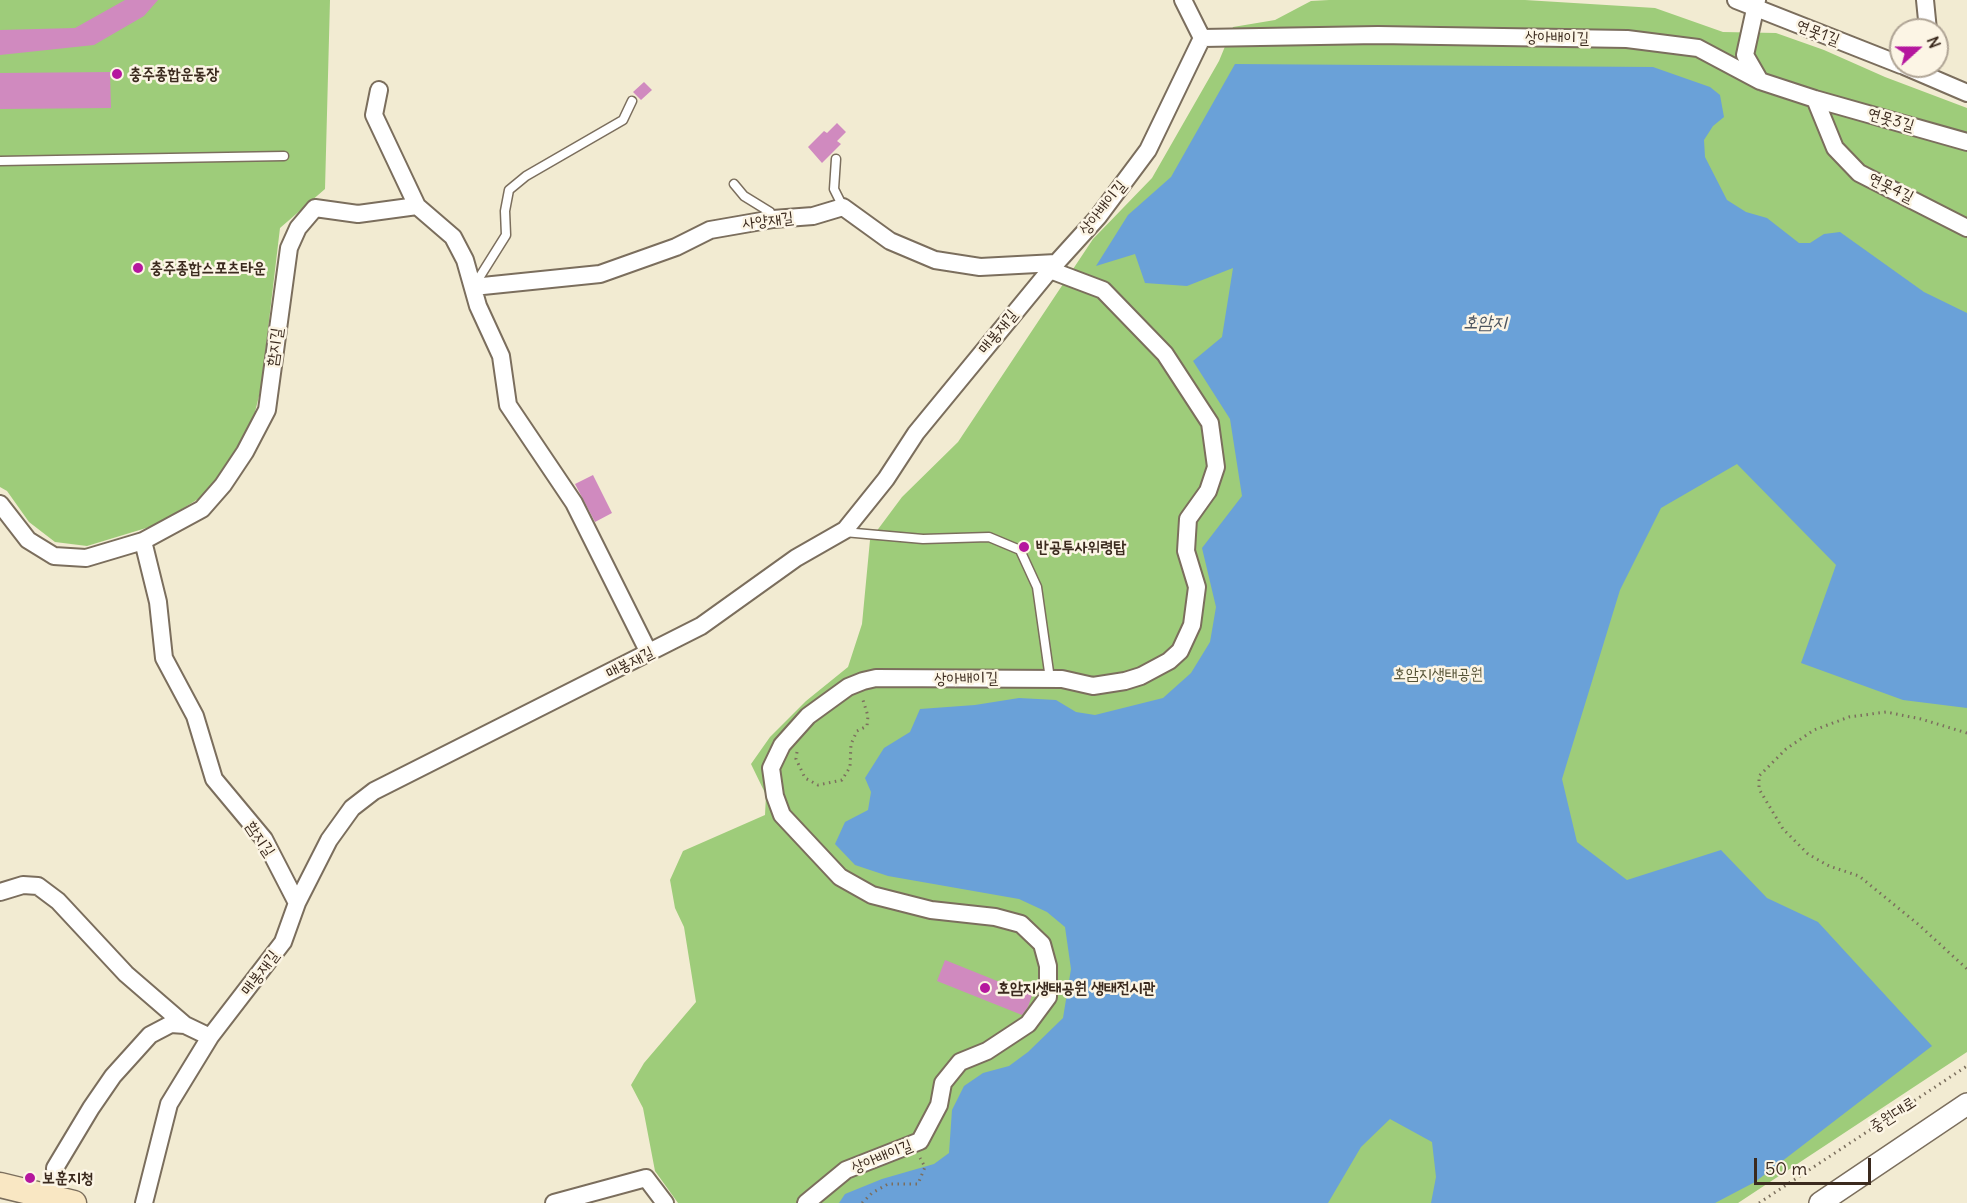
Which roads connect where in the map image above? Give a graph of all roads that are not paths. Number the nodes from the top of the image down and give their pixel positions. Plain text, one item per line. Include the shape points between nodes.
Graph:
1 (1183, 0) edge
2 (1736, 0) edge
3 (1925, 0) edge
4 (1756, 4) edge
5 (1927, 18) edge
6 (1202, 38) junction
7 (1889, 59) edge
8 (1942, 78) edge
9 (1760, 81) junction
10 (379, 90) dead end
11 (1967, 93) edge
12 (1815, 99) junction
13 (632, 101) dead end
14 (1967, 142) edge
15 (284, 156) dead end
16 (836, 159) dead end
17 (0, 161) edge
18 (734, 184) dead end
19 (417, 206) junction
20 (843, 207) junction
21 (773, 219) junction
22 (1967, 228) edge
23 (1053, 267) junction
24 (473, 287) junction
25 (0, 504) edge
26 (840, 532) junction
27 (142, 541) junction
28 (649, 653) junction
29 (1050, 679) junction
30 (0, 892) edge
31 (297, 903) junction
32 (185, 1025) junction
33 (210, 1037) junction
34 (1967, 1104) edge
35 (0, 1185) edge
36 (63, 1200) edge
37 (1826, 1201) edge
38 (144, 1203) edge
39 (554, 1203) edge
40 (665, 1203) edge
41 (806, 1203) edge

1 - 6 street
2 - 4 street, 연못1길
3 - 5 street
4 - 7 street, 연못1길
4 - 9 street via 1745,55
6 - 9 street, 상아배이길 via 1378,35 1627,39 1698,48
6 - 23 street, 상아배이길 via 1148,150 1098,217
8 - 11 street, 연못1길
9 - 12 street
10 - 19 street via 374,115
12 - 14 street, 연못3길
12 - 22 street, 연못4길 via 1835,148 1859,173
13 - 24 lane via 622,120 509,190 506,235
15 - 17 lane
16 - 20 lane via 834,189
18 - 21 lane via 744,196 770,212
19 - 24 street via 453,237
19 - 27 street, 함지길 via 358,214 315,208 289,248 267,410 223,485 202,509
20 - 21 street, 사양재길 via 813,216
20 - 23 street via 890,241 935,260 980,267
21 - 24 street, 사양재길 via 710,230 676,247 600,274
23 - 26 street, 매봉재길 via 916,433 866,506
23 - 29 street, 상아배이길 via 1103,290 1166,354 1210,423 1216,467 1208,491 1188,519 1186,551 1197,587 1192,625 1180,651 1155,669 1125,681 1093,686
24 - 28 street via 501,356 508,405 574,503
25 - 27 street, 함지길 via 28,540 54,556 86,558
26 - 28 street, 매봉재길 via 796,558 701,626
26 - 29 lane via 923,538 989,537 1020,550 1037,587
27 - 31 street, 함지길 via 158,602 164,658 195,716 214,779 264,839
28 - 31 street, 매봉재길 via 374,791 352,808 329,840
29 - 41 street, 상아배이길 via 863,681 808,716 782,746 771,768 775,796 783,815 840,877 882,897 932,910 1021,924 1042,944 1048,966 1048,997 1028,1024 987,1051 960,1062 943,1083 939,1105 920,1142 846,1170
30 - 32 street via 23,885 38,886 58,901 126,974
31 - 33 street, 매봉재길 via 283,942
32 - 33 street
32 - 36 street via 171,1024 150,1035 113,1076 55,1168
33 - 38 street, 매봉재길 via 169,1104
34 - 37 street, 중원대로
35 - 36 main road
39 - 40 street via 646,1178

